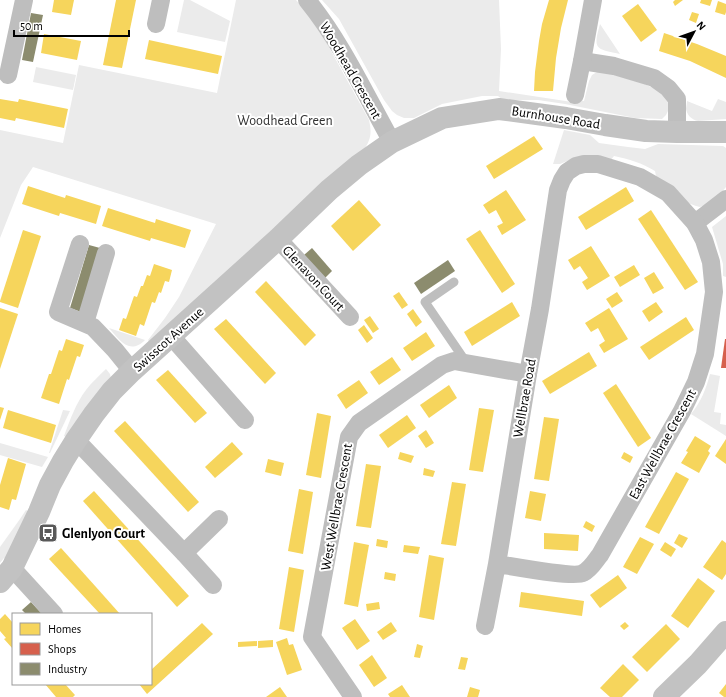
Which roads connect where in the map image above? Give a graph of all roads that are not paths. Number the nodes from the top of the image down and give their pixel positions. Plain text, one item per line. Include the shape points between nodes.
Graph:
1 (24, 0) edge
2 (161, 0) edge
3 (307, 0) edge
4 (592, 0) edge
5 (156, 24) dead end
6 (582, 61) junction
7 (8, 75) dead end
8 (575, 95) dead end
9 (677, 132) junction
10 (726, 132) edge
11 (392, 142) junction
12 (567, 172) joint
13 (726, 199) edge
14 (695, 223) junction
15 (278, 239) junction
16 (80, 244) dead end
17 (106, 253) dead end
18 (454, 282) dead end
19 (350, 317) dead end
20 (85, 323) junction
21 (170, 336) junction
22 (467, 364) junction
23 (132, 371) junction
24 (528, 374) junction
25 (245, 420) dead end
26 (76, 440) junction
27 (219, 519) dead end
28 (184, 553) junction
29 (497, 564) junction
30 (6, 575) edge
31 (213, 585) dead end
32 (53, 613) edge
33 (485, 626) dead end
34 (726, 632) edge
35 (345, 694) edge
36 (664, 697) edge

1 - 7 street
2 - 5 street
3 - 11 street, Woodhead Crescent via 347,58
4 - 6 street
6 - 8 street
6 - 9 street via 614,66 654,78 668,88 677,99
9 - 10 street, Burnhouse Road
9 - 11 street, Burnhouse Road via 646,131 500,108 442,118
11 - 15 street, Swisscot Avenue via 329,190
12 - 14 street, East Wellbrae Crescent via 576,166 598,164 640,177 668,193
12 - 24 street, Wellbrae Road via 558,190
13 - 14 street
14 - 29 street, East Wellbrae Crescent via 711,262 714,292 705,354 684,408 600,555 582,574
15 - 19 street, Glenavon Court
15 - 21 street, Swisscot Avenue
16 - 20 street via 58,312
17 - 20 street
18 - 22 lane via 425,302
20 - 23 street via 93,327
21 - 23 street, Swisscot Avenue
21 - 25 street
22 - 24 street, West Wellbrae Crescent
22 - 35 street, West Wellbrae Crescent via 454,362 442,365 359,423 349,437 312,637
23 - 26 street, Swisscot Avenue via 112,391
24 - 29 street, Wellbrae Road
26 - 28 street
26 - 30 street, Swisscot Avenue via 50,485
27 - 28 street
28 - 31 street
29 - 33 street, Wellbrae Road
30 - 32 street
34 - 36 street

